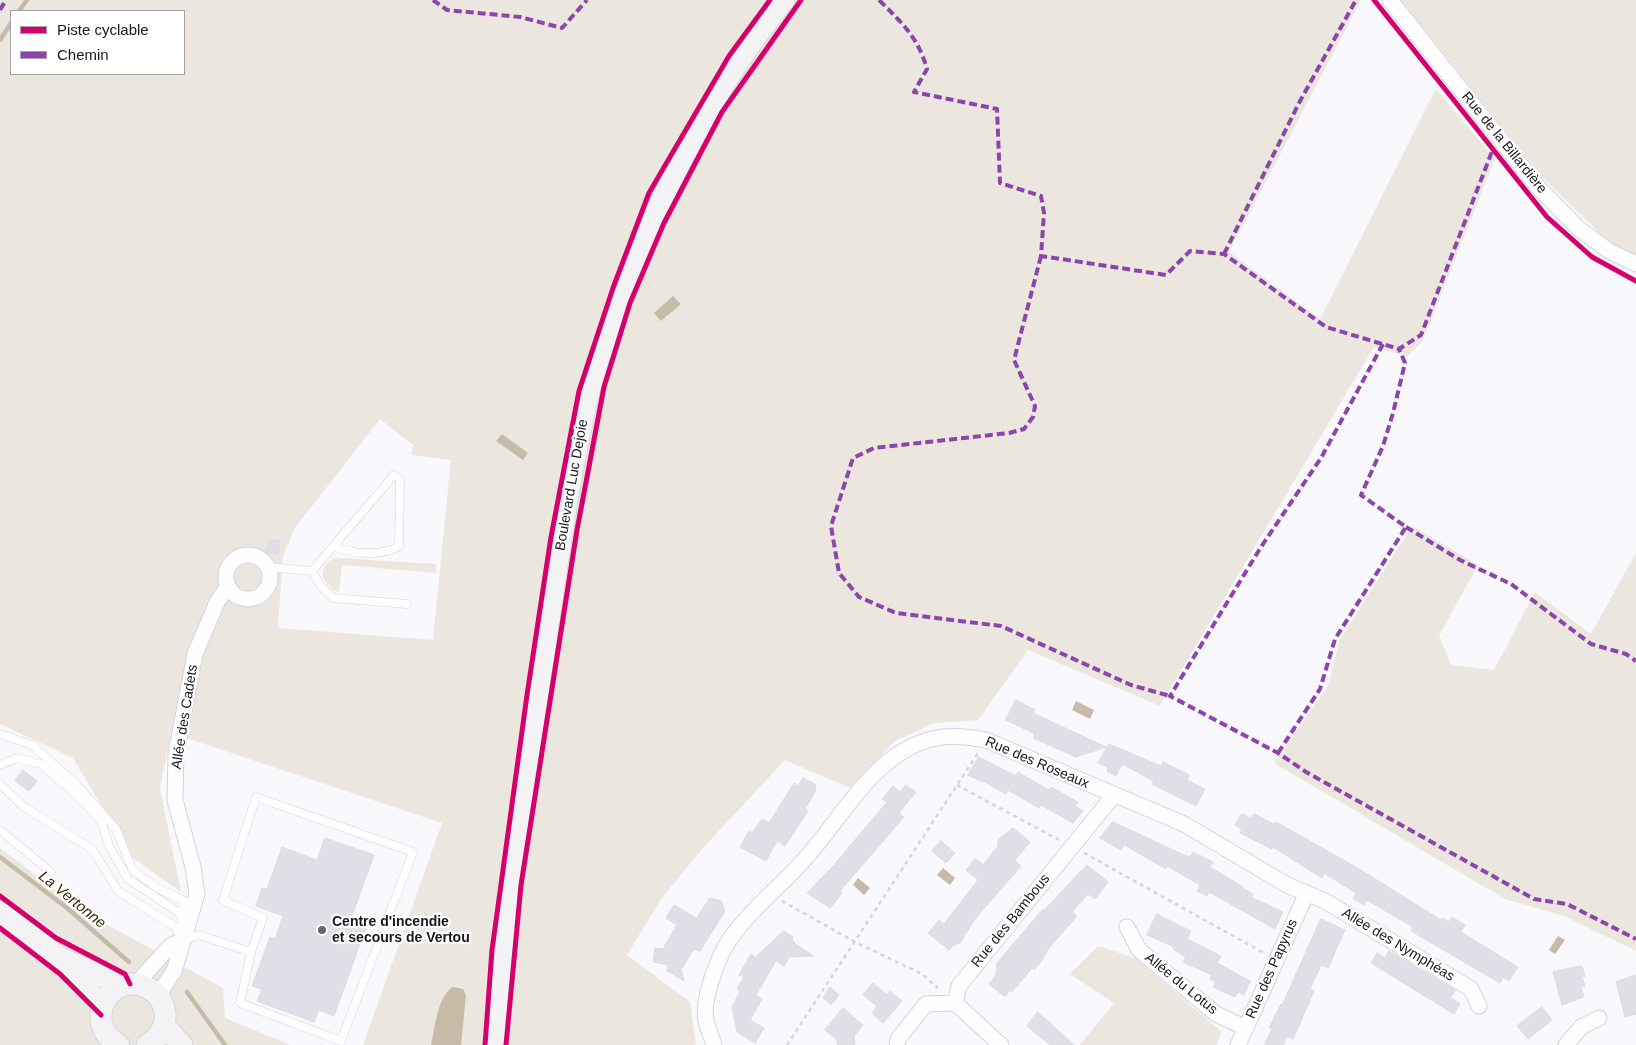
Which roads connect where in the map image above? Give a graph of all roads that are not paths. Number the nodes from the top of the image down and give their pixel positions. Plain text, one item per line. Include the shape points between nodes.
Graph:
1 (784, 0) edge
2 (1390, 0) edge
3 (1636, 264) edge
4 (333, 546) junction
5 (267, 567) junction
6 (312, 571) junction
7 (228, 586) junction
8 (407, 604) dead end
9 (0, 734) edge
10 (0, 765) edge
11 (0, 784) edge
12 (1114, 795) junction
13 (0, 830) edge
14 (51, 872) dead end
15 (1307, 894) junction
16 (0, 912) edge
17 (181, 914) junction
18 (1128, 928) dead end
19 (183, 940) junction
20 (251, 952) junction
21 (58, 956) junction
22 (130, 985) junction
23 (158, 995) junction
24 (955, 1003) junction
25 (102, 1006) junction
26 (1479, 1006) dead end
27 (1599, 1018) dead end
28 (164, 1025) junction
29 (1246, 1028) junction
30 (108, 1041) edge
31 (149, 1045) edge
32 (182, 1045) edge
33 (496, 1045) edge
34 (714, 1045) edge
35 (897, 1045) edge
36 (1001, 1045) edge
37 (1238, 1045) edge
38 (1566, 1045) edge

1 - 33 main road, Boulevard Luc Dejoie via 711,107 680,165 644,237 590,386 563,533 511,869
2 - 3 street, Rue de la Billardière via 1539,188 1578,228 1609,251
4 - 4 lane via 394,475 400,479 399,546 390,552 347,552
4 - 6 lane
5 - 6 lane
5 - 7 street via 256,556 241,556 229,565
5 - 7 street via 269,580 257,596 238,596
6 - 8 lane via 333,598
7 - 19 street, Allée des Cadets via 195,654 176,754 175,800 197,894
9 - 17 lane via 32,745 78,785 116,829 132,869 157,888 185,901
10 - 17 lane via 17,758 41,764 101,821 109,846 128,879
11 - 19 lane via 23,806 93,850 118,891 174,926
12 - 15 street, Rue des Roseaux via 1184,824
12 - 24 street, Rue des Bambous via 959,986
12 - 34 street, Rue des Roseaux via 986,740 955,734 928,740 903,751 885,764 725,947 710,986 705,1018
13 - 14 lane
15 - 26 street, Allée des Nymphéas via 1325,900 1471,989
15 - 29 street, Rue des Papyrus
16 - 21 main road
17 - 19 lane
18 - 29 street, Allée du Lotus via 1139,950 1216,1014
19 - 20 lane via 199,935
19 - 22 street via 170,946
19 - 23 street, Allée des Cadets via 174,971
20 - 20 lane via 240,1003 341,1041 413,852 256,797 223,900 263,918
21 - 22 main road
21 - 25 main road
22 - 23 main road via 147,987
22 - 25 main road via 107,997
23 - 28 main road via 164,1007
24 - 35 street via 926,1004 898,1039
24 - 36 street
25 - 30 main road via 101,1020
27 - 38 street via 1581,1027
28 - 31 main road
28 - 32 main road
29 - 37 street, Rue des Papyrus

